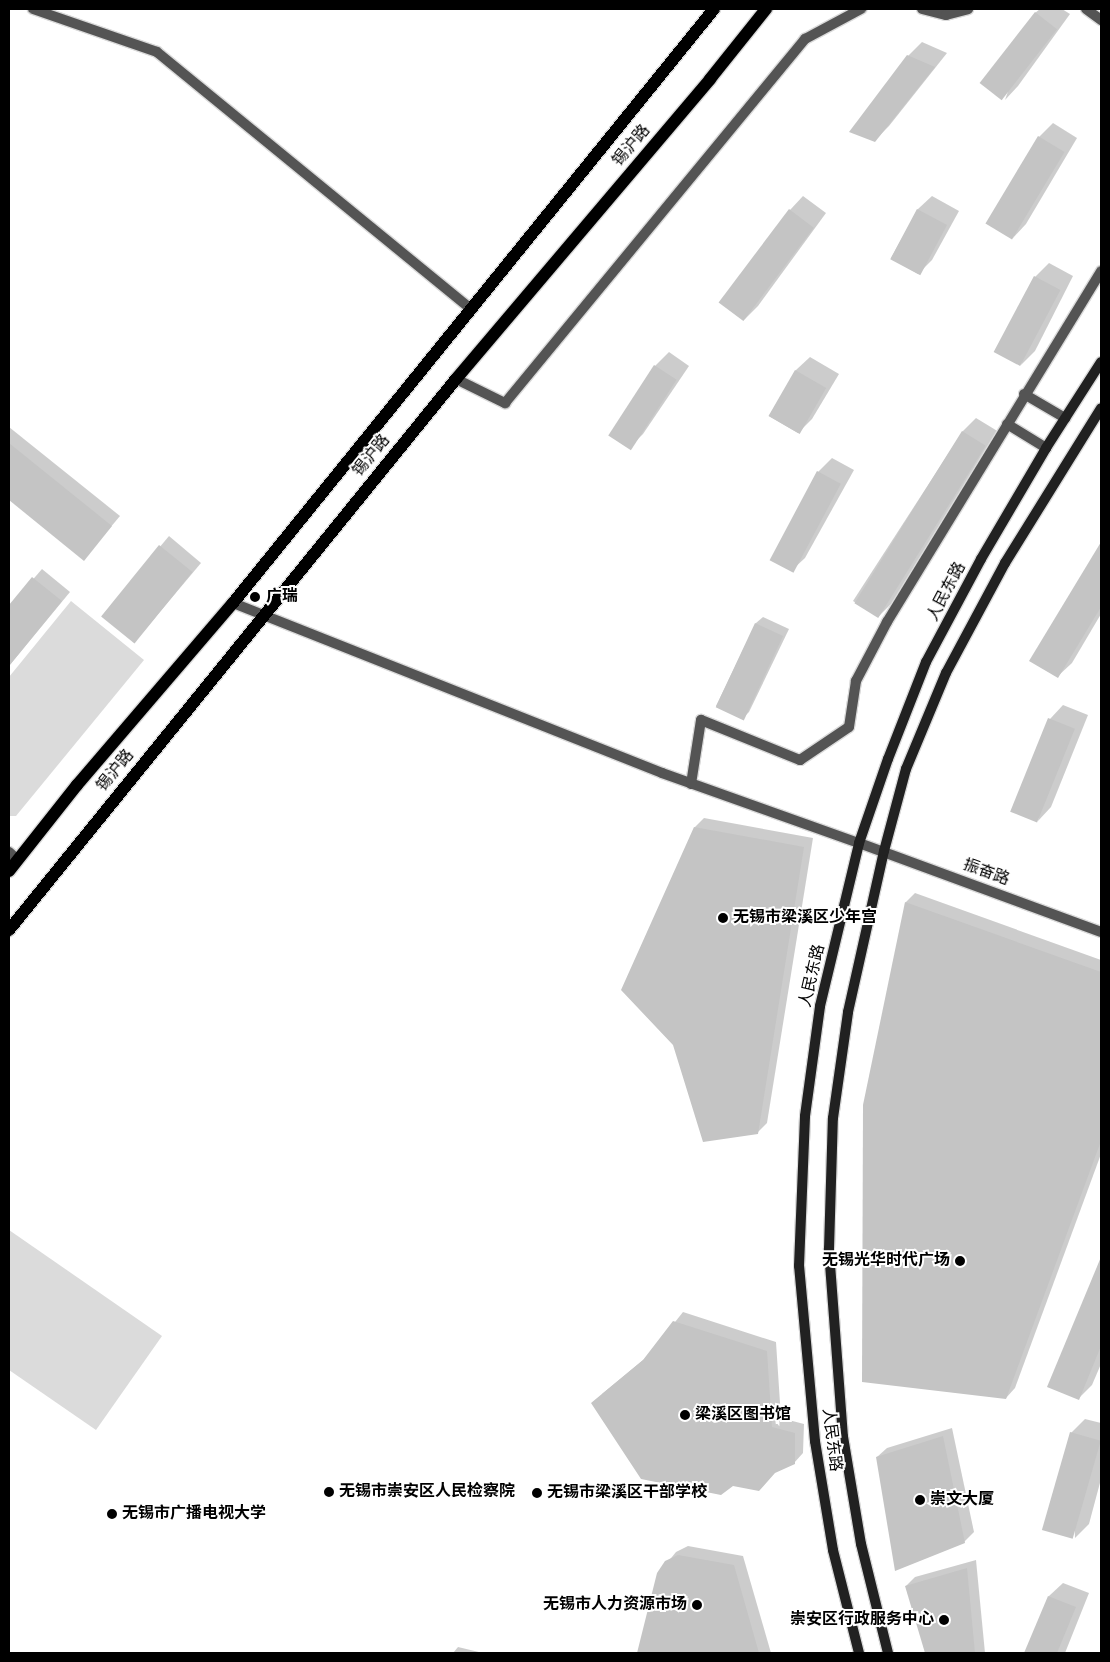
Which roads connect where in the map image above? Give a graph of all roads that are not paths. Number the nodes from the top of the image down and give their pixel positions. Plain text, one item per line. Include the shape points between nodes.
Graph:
1 (33, 9) edge
2 (714, 9) edge
3 (766, 9) edge
4 (861, 9) edge
5 (922, 9) edge
6 (968, 9) edge
7 (1086, 9) edge
8 (1101, 20) edge
9 (1101, 270) edge
10 (471, 309) junction
11 (1101, 362) edge
12 (456, 379) junction
13 (1024, 394) junction
14 (1101, 408) edge
15 (1065, 418) junction
16 (1007, 424) junction
17 (1046, 448) junction
18 (233, 603) junction
19 (263, 614) junction
20 (691, 784) junction
21 (859, 844) junction
22 (884, 851) junction
23 (13, 856) edge
24 (9, 871) edge
25 (9, 930) edge
26 (1101, 932) edge
27 (859, 1653) edge
28 (888, 1653) edge

1 - 10 street via 156,52
2 - 10 main road, 锡沪路
3 - 12 main road, 锡沪路
4 - 12 street via 805,39 505,402
5 - 6 street via 946,15
7 - 8 street
9 - 13 street
10 - 18 main road, 锡沪路
11 - 15 main road, 人民东路
12 - 19 main road, 锡沪路
13 - 15 street
13 - 16 street
14 - 22 main road, 人民东路 via 1005,562 946,673 906,769
15 - 17 main road, 人民东路
16 - 17 street
16 - 20 street via 887,622 856,681 849,727 800,760 701,720
17 - 21 main road, 人民东路 via 926,662
18 - 19 street, 振奋路
18 - 23 main road, 锡沪路
19 - 20 street, 振奋路
19 - 25 main road, 锡沪路
20 - 21 street, 振奋路
21 - 22 street, 振奋路
21 - 27 main road, 人民东路 via 818,1025 805,1116 799,1266 815,1441 834,1550
22 - 26 street, 振奋路
22 - 28 main road, 人民东路 via 848,1012 836,1099 829,1249 843,1437 861,1544
23 - 24 main road, 锡沪路

